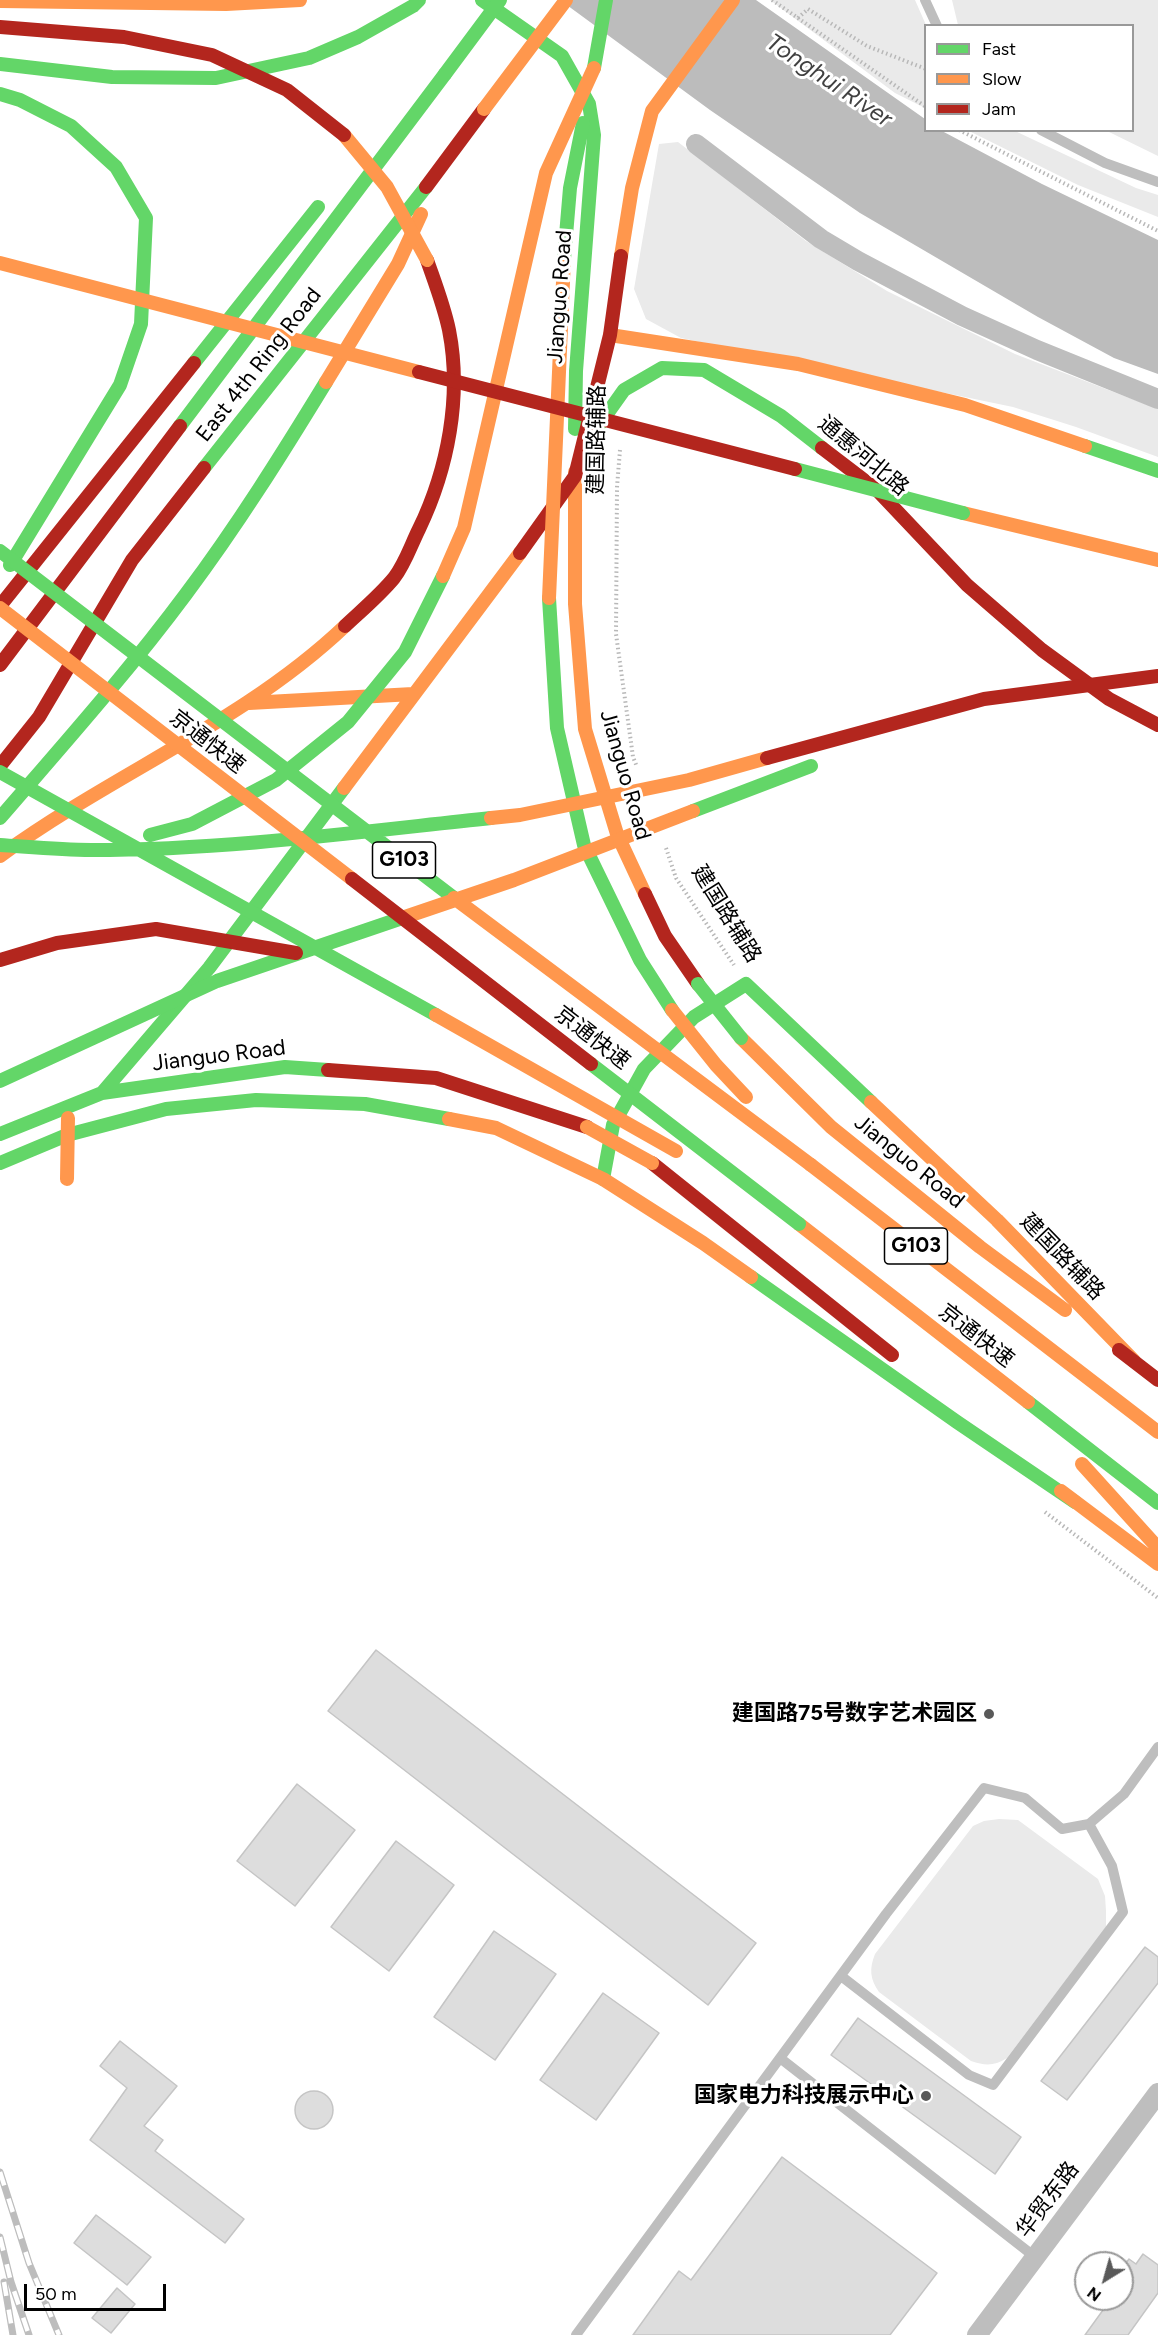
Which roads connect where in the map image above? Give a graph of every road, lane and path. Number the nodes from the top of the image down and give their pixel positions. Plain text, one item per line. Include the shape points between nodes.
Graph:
1 (300, 0) edge
2 (482, 0) edge
3 (500, 0) edge
4 (566, 0) edge
5 (606, 0) edge
6 (733, 0) edge
7 (772, 0) edge
8 (925, 0) edge
9 (5, 2) edge
10 (416, 3) edge
11 (798, 18) junction
12 (936, 24) edge
13 (0, 27) edge
14 (0, 64) edge
15 (594, 68) junction
16 (924, 68) edge
17 (0, 94) edge
18 (424, 102) junction
19 (924, 106) edge
20 (963, 132) edge
21 (1045, 132) edge
22 (696, 144) dead end
23 (442, 167) junction
24 (356, 168) dead end
25 (1158, 182) edge
26 (330, 193) dead end
27 (1158, 231) edge
28 (0, 261) edge
29 (610, 335) junction
30 (1158, 399) edge
31 (620, 444) dead end
32 (1158, 471) edge
33 (575, 476) junction
34 (0, 551) edge
35 (1158, 561) edge
36 (0, 582) edge
37 (0, 607) edge
38 (0, 665) edge
39 (1158, 676) edge
40 (412, 694) junction
41 (984, 699) junction
42 (249, 703) junction
43 (1158, 725) edge
44 (861, 747) dead end
45 (828, 759) dead end
46 (0, 766) edge
47 (637, 768) dead end
48 (0, 772) edge
49 (0, 818) edge
50 (0, 845) edge
51 (664, 845) dead end
52 (90, 850) junction
53 (0, 856) edge
54 (0, 960) edge
55 (746, 984) junction
56 (412, 1001) junction
57 (0, 1081) edge
58 (102, 1093) junction
59 (69, 1106) junction
60 (0, 1134) edge
61 (67, 1136) junction
62 (685, 1157) dead end
63 (0, 1163) edge
64 (811, 1165) junction
65 (706, 1169) dead end
66 (67, 1179) dead end
67 (603, 1179) junction
68 (799, 1224) junction
69 (1134, 1361) junction
70 (900, 1362) dead end
71 (1158, 1380) edge
72 (937, 1391) dead end
73 (1027, 1402) junction
74 (1158, 1432) edge
75 (1075, 1502) junction
76 (1158, 1503) edge
77 (1158, 1548) edge
78 (1158, 1564) edge
79 (1158, 1747) edge
80 (1089, 1824) junction
81 (841, 1976) junction
82 (780, 2058) junction
83 (1158, 2093) edge
84 (1035, 2257) junction
85 (576, 2335) edge
86 (977, 2335) edge

1 - 9 main road via 226,4
2 - 33 main road, Jianguo Road via 562,56 590,104 594,135 576,371
3 - 18 main road, East 4th Ring Road, bridge
4 - 23 main road, East 4th Ring Road, bridge
5 - 15 main road
6 - 29 main road via 652,111 632,188
7 - 11 path
8 - 12 lane
10 - 14 main road via 358,37 309,58 216,78 112,77
11 - 16 path via 808,9 867,46
11 - 19 path
13 - 42 main road, bridge via 124,37 212,55 286,90 349,139 387,187 427,260 451,342 454,408 441,473 422,525 395,577 304,663
15 - 52 main road, bridge via 546,173 464,528 405,652 348,722 276,780 192,824
15 - 64 main road, bridge via 570,188 562,289 549,598 557,728 584,845 640,960 672,1010 716,1065
17 - 36 main road via 71,126 116,167 146,218 141,324 120,385
18 - 24 main road
18 - 38 main road, East 4th Ring Road
20 - 27 path
21 - 25 lane via 1105,163
22 - 30 street via 821,239 858,261 962,316
23 - 46 main road, East 4th Ring Road via 132,560 39,717
23 - 49 main road via 398,264 278,459 186,594
26 - 37 main road
28 - 35 main road, bridge
29 - 32 main road via 798,364 921,394 965,405
29 - 33 main road
31 - 47 path, 建国路辅路 via 616,634
33 - 40 main road
33 - 43 main road, 通惠河北路 via 594,429 624,390 662,368 704,370 781,416 877,490 967,585 1042,650 1109,699
33 - 69 main road, Jianguo Road, bridge via 575,604 585,729 617,834 665,936 741,1038 831,1126 980,1247
34 - 64 main road, 京通快速 / G103, bridge via 308,788
37 - 68 main road, 京通快速 / G103, bridge
39 - 41 main road, bridge
40 - 42 main road
40 - 58 main road via 209,968
41 - 44 main road, bridge
41 - 52 main road, bridge via 688,780 520,815 281,840
42 - 53 main road via 56,816
45 - 57 main road, bridge via 514,880 217,981
48 - 56 main road, bridge
50 - 52 main road, bridge
51 - 55 path, 建国路辅路 via 676,878
54 - 56 main road, bridge via 57,943 156,929 290,950
55 - 67 main road via 694,1017 644,1069 614,1125
55 - 69 main road, 建国路辅路 via 997,1220
56 - 62 main road, bridge
58 - 59 main road, Jianguo Road
58 - 70 main road, Jianguo Road, bridge via 285,1067 436,1078 587,1127 652,1163
59 - 60 main road, Jianguo Road
59 - 61 main road
61 - 63 main road
61 - 66 main road
61 - 67 main road via 166,1109 256,1100 365,1104 496,1128
64 - 74 main road, 京通快速 / G103
65 - 68 main road, bridge
67 - 75 main road via 703,1243
68 - 73 main road, 京通快速 / G103
69 - 71 main road, Jianguo Road
72 - 75 main road
73 - 76 main road, 京通快速 / G103
73 - 77 main road
75 - 78 main road
79 - 80 lane via 1124,1794
80 - 81 lane via 1062,1829 1024,1798 984,1788
80 - 81 lane via 1112,1866 1123,1912 993,2085 969,2075
81 - 82 lane
82 - 84 lane
82 - 85 lane
83 - 84 street, 华贸东路
84 - 86 street, 华贸东路

